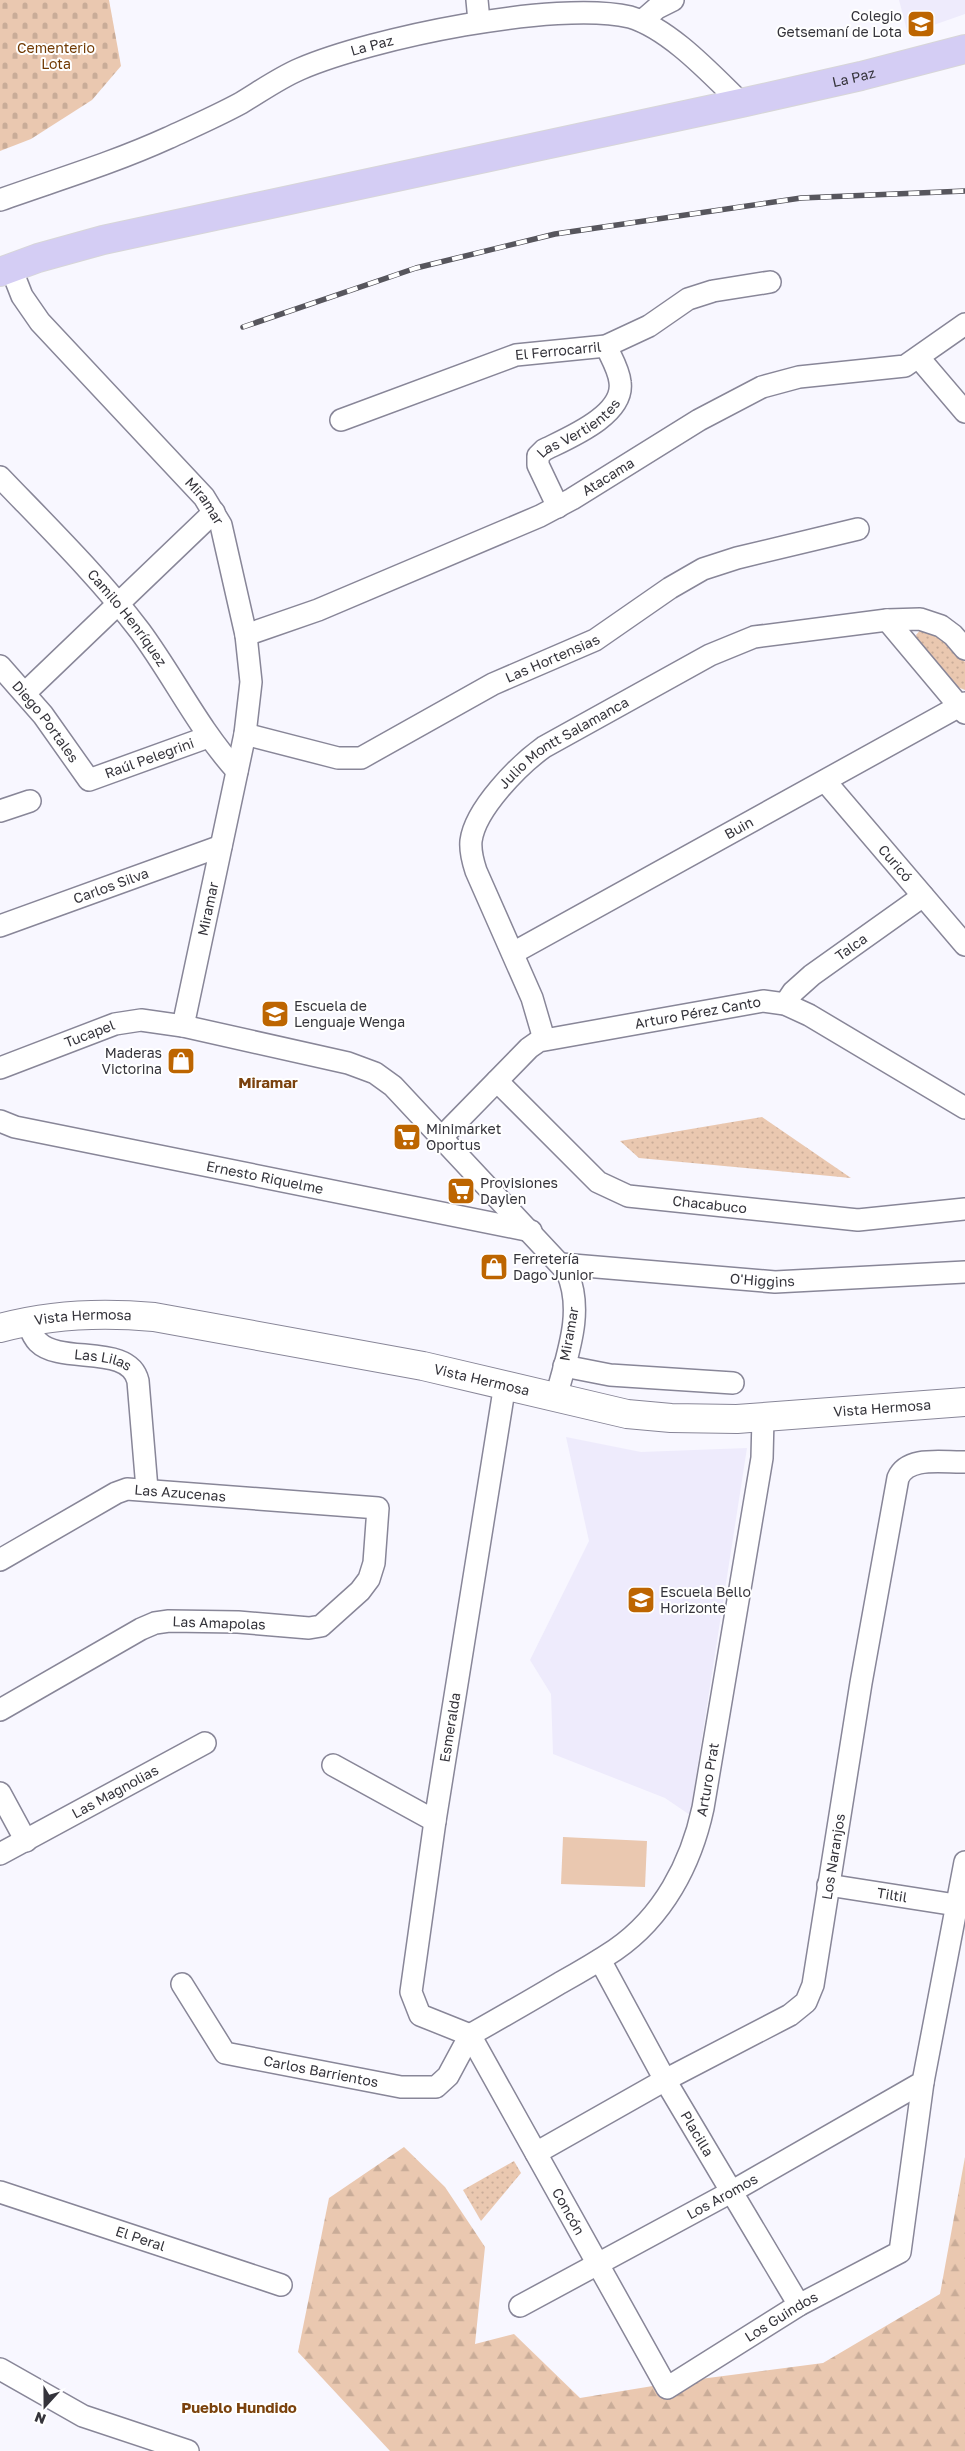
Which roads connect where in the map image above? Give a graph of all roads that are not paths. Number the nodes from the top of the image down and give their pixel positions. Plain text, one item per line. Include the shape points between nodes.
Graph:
1 (673, 0) edge
2 (478, 10) edge
3 (642, 22) junction
4 (965, 49) edge
5 (741, 103) junction
6 (0, 200) edge
7 (4, 274) edge
8 (770, 282) dead end
9 (965, 324) edge
10 (606, 346) junction
11 (919, 358) junction
12 (965, 412) edge
13 (341, 420) dead end
14 (0, 477) edge
15 (558, 507) junction
16 (214, 512) junction
17 (858, 529) dead end
18 (119, 604) junction
19 (887, 620) junction
20 (246, 635) junction
21 (965, 649) edge
22 (0, 666) edge
23 (25, 693) junction
24 (963, 708) edge
25 (245, 734) junction
26 (208, 737) junction
27 (237, 771) junction
28 (89, 780) joint
29 (825, 781) junction
30 (30, 801) dead end
31 (0, 811) edge
32 (221, 846) junction
33 (922, 896) junction
34 (0, 926) edge
35 (965, 945) edge
36 (512, 953) junction
37 (785, 1004) junction
38 (183, 1026) junction
39 (544, 1039) junction
40 (0, 1068) edge
41 (497, 1080) junction
42 (965, 1108) edge
43 (5, 1128) edge
44 (442, 1137) junction
45 (965, 1210) edge
46 (530, 1231) junction
47 (561, 1264) junction
48 (965, 1272) edge
49 (27, 1321) junction
50 (0, 1328) edge
51 (564, 1366) junction
52 (733, 1383) dead end
53 (505, 1384) junction
54 (556, 1398) junction
55 (965, 1402) edge
56 (763, 1418) junction
57 (965, 1462) edge
58 (147, 1489) junction
59 (378, 1508) joint
60 (0, 1560) edge
61 (0, 1710) edge
62 (205, 1743) dead end
63 (333, 1765) dead end
64 (0, 1792) edge
65 (435, 1821) junction
66 (26, 1841) junction
67 (0, 1854) edge
68 (965, 1862) edge
69 (828, 1885) junction
70 (956, 1905) junction
71 (600, 1960) junction
72 (182, 1984) dead end
73 (470, 2035) junction
74 (665, 2080) junction
75 (923, 2082) junction
76 (536, 2153) junction
77 (0, 2192) edge
78 (731, 2192) junction
79 (597, 2266) junction
80 (281, 2285) dead end
81 (799, 2305) junction
82 (520, 2306) dead end
83 (0, 2369) edge
84 (667, 2388) joint
85 (188, 2451) edge

1 - 3 street via 657,8
2 - 3 street, La Paz via 619,14
2 - 6 street, La Paz via 302,68 224,112 165,140
3 - 5 street, La Paz via 678,46
4 - 5 main road, La Paz
5 - 7 main road, La Paz via 103,240 54,253
7 - 16 street, Miramar via 40,322 204,497
8 - 10 street, El Ferrocarril via 713,291 688,299 649,326
9 - 11 street, Atacama
10 - 13 street, El Ferrocarril via 516,355
10 - 15 street, Las Vertientes via 620,379 621,388 616,401 596,422 538,456 538,465
11 - 12 street
11 - 15 street, Atacama via 899,368 799,377 762,387 658,443
14 - 18 street, Camilo Henríquez
15 - 20 street, Atacama via 318,610
16 - 18 street
16 - 20 street, Miramar via 225,539
17 - 25 street, Las Hortensias via 703,569 595,640 493,684 361,758 338,758
18 - 23 street
18 - 26 street, Camilo Henríquez
19 - 21 street, Julio Montt Salamanca via 930,621 947,630
19 - 24 street
19 - 36 street, Julio Montt Salamanca via 740,641 710,654 532,756 484,810 471,840 475,866
20 - 25 street, Miramar via 251,682
22 - 23 street, Diego Portales
23 - 28 street, Diego Portales
24 - 29 street, Buin
25 - 27 street, Miramar
26 - 27 street, Camilo Henríquez
26 - 28 street, Raúl Pelegrini
27 - 32 street, Miramar
29 - 33 street, Curicó
29 - 36 street, Buin
30 - 31 street
32 - 34 street, Carlos Silva
32 - 38 street, Miramar
33 - 35 street, Curicó
33 - 37 street, Talca via 812,976 793,992
36 - 39 street, Julio Montt Salamanca via 537,1011
37 - 39 street, Arturo Pérez Canto via 754,1002
37 - 42 street, Arturo Pérez Canto via 829,1026
38 - 40 street, Tucapel via 141,1020 115,1024
38 - 44 street, Miramar via 362,1067 393,1086
39 - 41 street, Arturo Pérez Canto via 529,1048
41 - 44 street, Arturo Pérez Canto
41 - 45 street, Chacabuco via 598,1182 628,1196 858,1220
43 - 46 street, Ernesto Riquelme
44 - 46 street, Miramar
46 - 47 street, Miramar
47 - 48 street, O'Higgins via 775,1282
47 - 51 street, Miramar via 572,1283 576,1304
49 - 50 main road, Vista Hermosa
49 - 53 main road, Vista Hermosa via 96,1313 154,1317 374,1356
49 - 58 street, Las Lilas via 33,1336 43,1346 60,1352 117,1360 132,1368 138,1381
51 - 52 street via 589,1373
51 - 54 street, Miramar
53 - 54 main road, Vista Hermosa
53 - 65 street, Esmeralda
54 - 56 main road, Vista Hermosa via 642,1415 700,1419
55 - 56 main road, Vista Hermosa
56 - 71 street, Arturo Prat via 762,1458 699,1830 682,1871 659,1908 631,1938
57 - 69 street, Los Naranjos via 914,1463 905,1468 898,1478
58 - 59 street, Las Azucenas
58 - 60 street, Las Azucenas via 127,1489 116,1493
59 - 61 street, Las Amapolas via 374,1563 369,1579 321,1626 155,1623
62 - 66 street, Las Magnolias
63 - 65 street
64 - 66 street
65 - 73 street, Esmeralda via 411,1992 420,2015
66 - 67 street, Las Magnolias
68 - 70 street
69 - 70 street, Tiltil
69 - 74 street, Los Naranjos via 813,1985 806,2002 790,2015
70 - 75 street
71 - 73 street, Arturo Prat
71 - 74 street, Placilla
72 - 73 street, Carlos Barrientos via 225,2054 333,2075 402,2087 436,2086 448,2076
73 - 76 street, Concón
74 - 76 street, Los Naranjos
74 - 78 street, Placilla
75 - 78 street, Los Aromos
75 - 81 street, Los Guindos via 900,2252
76 - 79 street, Concón
77 - 80 street, El Peral
78 - 79 street, Los Aromos
78 - 81 street, Placilla
79 - 82 street, Los Aromos
79 - 84 street, Concón
81 - 84 street, Los Guindos
83 - 85 street via 83,2416

